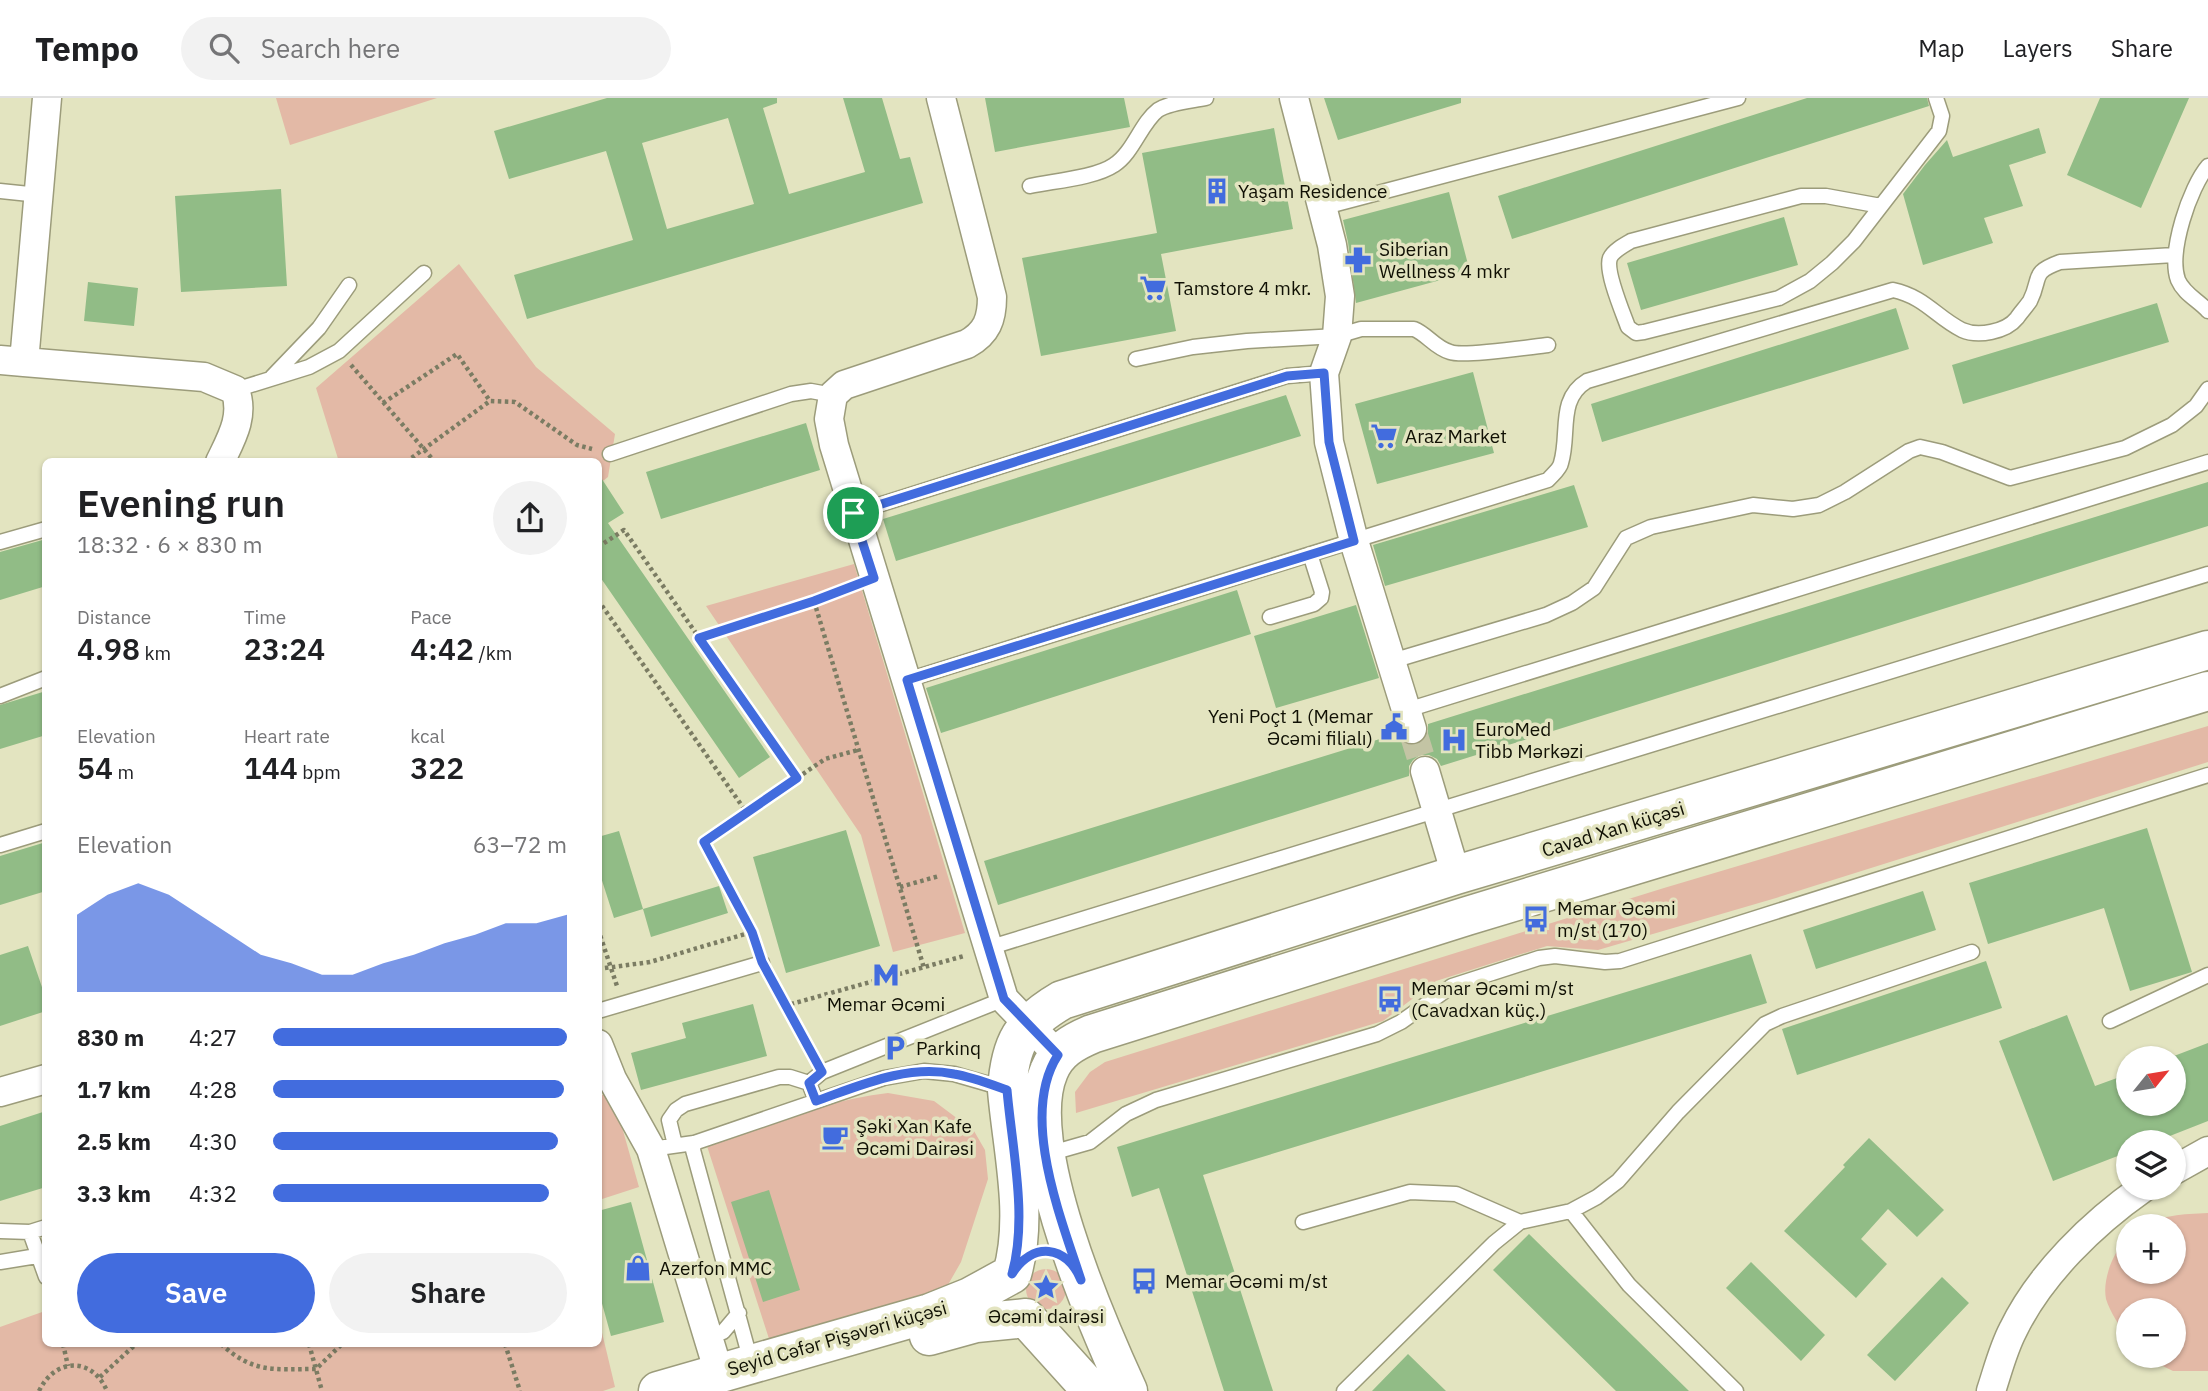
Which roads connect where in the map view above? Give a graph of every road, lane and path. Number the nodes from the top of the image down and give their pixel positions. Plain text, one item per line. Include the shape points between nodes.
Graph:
1 (47, 98) edge
2 (941, 98) edge
3 (1206, 98) edge
4 (1294, 98) edge
5 (1738, 98) edge
6 (1936, 98) edge
7 (2208, 166) edge
8 (1030, 186) dead end
9 (0, 191) edge
10 (39, 195) junction
11 (1881, 206) junction
12 (1321, 208) junction
13 (2174, 255) junction
14 (425, 273) dead end
15 (349, 285) dead end
16 (2208, 311) edge
17 (1337, 336) junction
18 (1548, 345) dead end
19 (339, 351) junction
20 (1136, 359) dead end
21 (12, 361) edge
22 (1324, 373) junction
23 (271, 379) junction
24 (2208, 389) edge
25 (235, 390) junction
26 (833, 396) junction
27 (490, 401) junction
28 (383, 403) junction
29 (423, 448) junction
30 (610, 454) joint
31 (222, 458) edge
32 (411, 458) edge
33 (432, 458) edge
34 (2208, 462) edge
35 (853, 513) junction
36 (42, 530) edge
37 (1354, 541) junction
38 (0, 542) edge
39 (602, 544) edge
40 (1310, 554) junction
41 (2208, 574) edge
42 (874, 578) junction
43 (814, 601) junction
44 (602, 606) edge
45 (1270, 617) dead end
46 (699, 638) junction
47 (2208, 650) edge
48 (1392, 661) junction
49 (42, 680) edge
50 (907, 680) junction
51 (2208, 691) edge
52 (0, 696) edge
53 (1410, 719) joint
54 (858, 750) junction
55 (1425, 771) tunnel mouth
56 (2208, 775) edge
57 (797, 778) junction
58 (1437, 811) junction
59 (747, 813) junction
60 (42, 832) edge
61 (0, 845) edge
62 (963, 869) junction
63 (1456, 876) junction
64 (900, 887) junction
65 (752, 932) junction
66 (602, 941) edge
67 (988, 948) junction
68 (1972, 952) dead end
69 (762, 962) junction
70 (611, 968) junction
71 (924, 968) junction
72 (602, 969) edge
73 (2208, 975) edge
74 (623, 1003) junction
75 (784, 1006) junction
76 (602, 1010) edge
77 (1015, 1012) junction
78 (2110, 1021) dead end
79 (1058, 1055) junction
80 (822, 1072) junction
81 (42, 1080) edge
82 (605, 1081) edge
83 (809, 1083) junction
84 (0, 1092) edge
85 (1025, 1094) junction
86 (816, 1101) junction
87 (694, 1143) junction
88 (663, 1147) junction
89 (2208, 1151) edge
90 (1046, 1154) junction
91 (2186, 1164) edge
92 (2127, 1200) edge
93 (1571, 1211) junction
94 (1303, 1222) dead end
95 (1520, 1222) junction
96 (42, 1228) edge
97 (0, 1231) edge
98 (30, 1232) junction
99 (37, 1256) junction
100 (0, 1262) edge
101 (42, 1268) edge
102 (1012, 1274) junction
103 (1081, 1280) junction
104 (739, 1313) junction
105 (1026, 1318) junction
106 (704, 1323) junction
107 (64, 1347) edge
108 (133, 1347) edge
109 (224, 1347) edge
110 (310, 1347) edge
111 (339, 1347) edge
112 (506, 1347) edge
113 (68, 1366) junction
114 (316, 1369) junction
115 (739, 1376) edge
116 (100, 1377) junction
117 (39, 1391) edge
118 (107, 1391) edge
119 (322, 1391) edge
120 (520, 1391) edge
121 (658, 1391) edge
122 (1092, 1391) edge
123 (1128, 1391) edge
124 (1344, 1391) edge
125 (1736, 1391) edge
126 (1991, 1391) edge

1 - 10 street
2 - 26 street via 992,297 988,325 967,344 844,385
3 - 8 lane via 1157,111 1114,166
4 - 12 street
5 - 12 lane
6 - 11 lane via 1942,116 1939,131
7 - 13 lane via 2200,176
9 - 10 lane
10 - 21 street
11 - 11 lane via 1801,195 1631,241 1610,257 1608,268 1628,327 1644,332 1779,298 1832,263
12 - 17 street via 1340,296
13 - 16 lane via 2183,289
13 - 37 lane via 2060,262 2044,268 2030,300 2013,323 1990,332 1964,331 1912,294 1893,290 1587,381 1568,400 1561,465 1548,480
14 - 19 lane
15 - 23 lane via 319,328
17 - 18 lane via 1361,330 1413,329 1452,354
17 - 20 lane via 1207,345
17 - 22 street
19 - 23 lane
19 - 28 path
21 - 25 street via 204,377
22 - 35 lane via 1287,376
22 - 37 street via 1329,442
23 - 25 lane
24 - 48 lane via 2196,406 2172,425 2125,448 2010,478 1920,447 1819,505 1793,509 1753,506 1651,527 1626,538 1594,588 1572,603
25 - 31 street via 240,402 235,432
26 - 30 lane via 811,391 791,394
26 - 35 street via 829,419
27 - 28 path via 457,354
27 - 29 path
27 - 30 path via 515,402 577,445
28 - 29 path
29 - 32 path
29 - 33 path
34 - 53 lane
35 - 42 street
36 - 38 lane
37 - 40 lane
37 - 48 street
39 - 46 path via 624,530
40 - 45 lane via 1321,598
40 - 50 lane
41 - 58 lane
42 - 43 path
42 - 50 street
43 - 46 path
43 - 54 path
44 - 59 path
46 - 57 path
47 - 63 street, Cavad Xan küçəsi
48 - 53 street
49 - 52 lane
50 - 62 street
51 - 79 street via 1092,1034
54 - 57 path via 825,759
54 - 64 path
55 - 58 street
56 - 90 lane via 1620,961 1539,958 1464,982 1377,1034 1156,1100 1126,1114 1090,1142
57 - 59 path
58 - 63 street
58 - 67 lane
59 - 65 path via 704,842
60 - 61 lane
62 - 64 path
62 - 67 street
63 - 77 street, Cavad Xan küçəsi via 1075,995 1047,1009
64 - 71 path
65 - 69 path
65 - 70 path via 650,962
66 - 70 path
67 - 71 path
67 - 77 street
68 - 93 lane via 1765,1024 1618,1181
69 - 74 lane
69 - 75 path
70 - 72 path
70 - 74 path
71 - 75 path
73 - 78 lane
74 - 76 lane
75 - 80 path
77 - 79 street
77 - 80 lane
77 - 85 street via 1014,1047
79 - 85 street via 1044,1082
80 - 83 lane
81 - 84 street
82 - 88 street
83 - 86 lane
83 - 88 lane via 779,1077 685,1104 669,1120
85 - 86 lane via 954,1074 924,1071 884,1078
85 - 90 street via 1042,1129
85 - 102 street
86 - 87 lane
87 - 88 lane
87 - 104 lane
88 - 106 street
89 - 91 street
90 - 103 street
92 - 126 street via 2053,1270 2013,1328
93 - 95 lane
93 - 125 lane via 1629,1284
94 - 95 lane via 1410,1192 1456,1194
95 - 124 lane
96 - 98 lane
97 - 98 lane
98 - 99 lane
99 - 100 lane
99 - 101 lane
102 - 103 street via 1026,1257 1049,1251 1069,1261
102 - 105 street via 1013,1303
102 - 115 street, Seyid Cəfər Pişəvəri küçəsi via 930,1312
103 - 105 street via 1078,1304 1061,1321 1037,1323
103 - 123 street
104 - 106 lane via 723,1332
104 - 115 lane
105 - 115 street, Seyid Cəfər Pişəvəri küçəsi via 960,1326
105 - 122 street
106 - 115 street
107 - 113 path
108 - 116 path
109 - 114 path via 239,1360 265,1369
110 - 114 path
111 - 114 path
112 - 120 path
113 - 116 path via 87,1368
113 - 117 path via 46,1377
114 - 119 path
115 - 121 street, Seyid Cəfər Pişəvəri küçəsi
116 - 118 path

